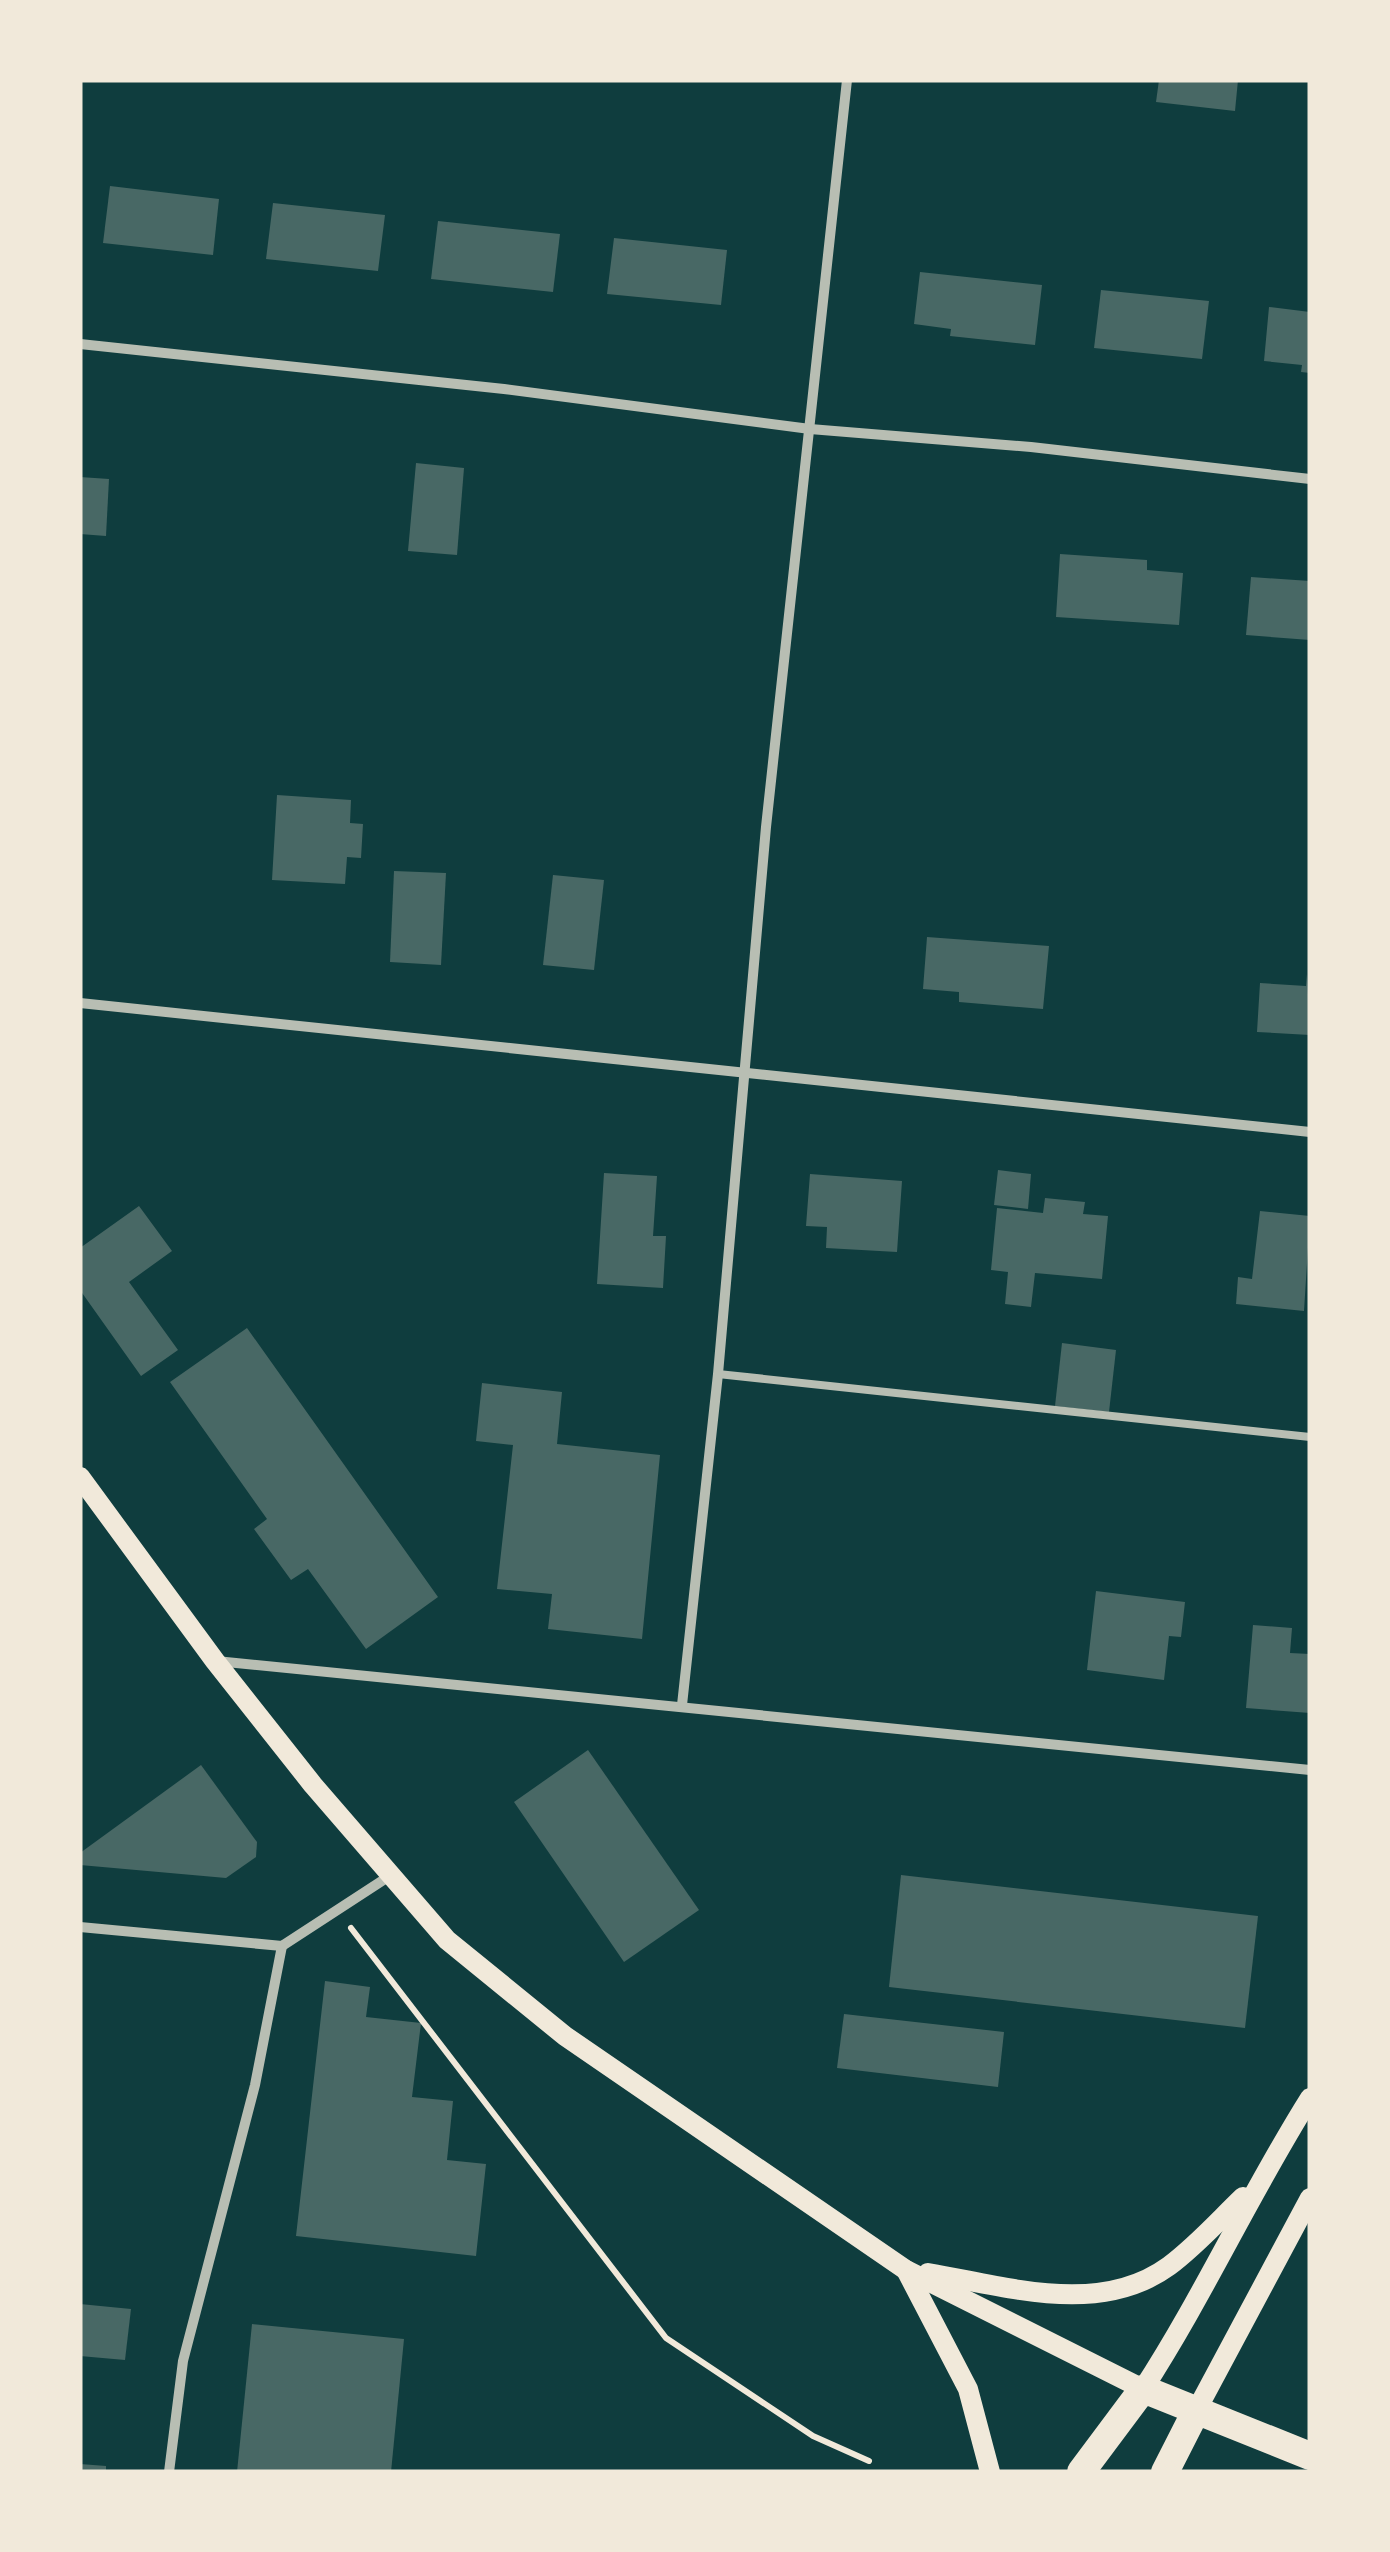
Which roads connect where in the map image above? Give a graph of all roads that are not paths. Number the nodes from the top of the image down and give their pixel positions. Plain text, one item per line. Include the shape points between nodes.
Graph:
1 (847, 80) edge
2 (80, 344) edge
3 (810, 429) junction
4 (1310, 479) edge
5 (80, 1003) edge
6 (744, 1071) junction
7 (1310, 1132) edge
8 (718, 1374) junction
9 (1310, 1437) edge
10 (80, 1477) edge
11 (215, 1661) junction
12 (682, 1705) junction
13 (1310, 1770) edge
14 (391, 1875) junction
15 (80, 1927) edge
16 (282, 1946) junction
17 (1310, 2098) edge
18 (1256, 2185) junction
19 (1310, 2198) edge
20 (906, 2270) junction
21 (1143, 2389) junction
22 (1195, 2413) junction
23 (1310, 2456) edge
24 (169, 2472) edge
25 (990, 2472) edge
26 (1081, 2472) edge
27 (1165, 2472) edge

1 - 3 street
2 - 3 street
3 - 4 street
3 - 6 street
5 - 6 street
6 - 7 street
6 - 8 street
8 - 9 lane
8 - 12 street
10 - 11 main road
11 - 12 street
11 - 14 main road
12 - 13 street
14 - 16 street
14 - 20 main road via 447,1940 565,2036
15 - 16 street
16 - 24 street via 254,2085 183,2361
17 - 18 main road
18 - 20 main road via 1168,2267 1126,2288 1061,2294
18 - 21 main road via 1187,2321
19 - 22 main road
20 - 21 main road
20 - 25 main road via 968,2390
21 - 22 highway
21 - 26 highway
22 - 23 highway
22 - 27 highway

